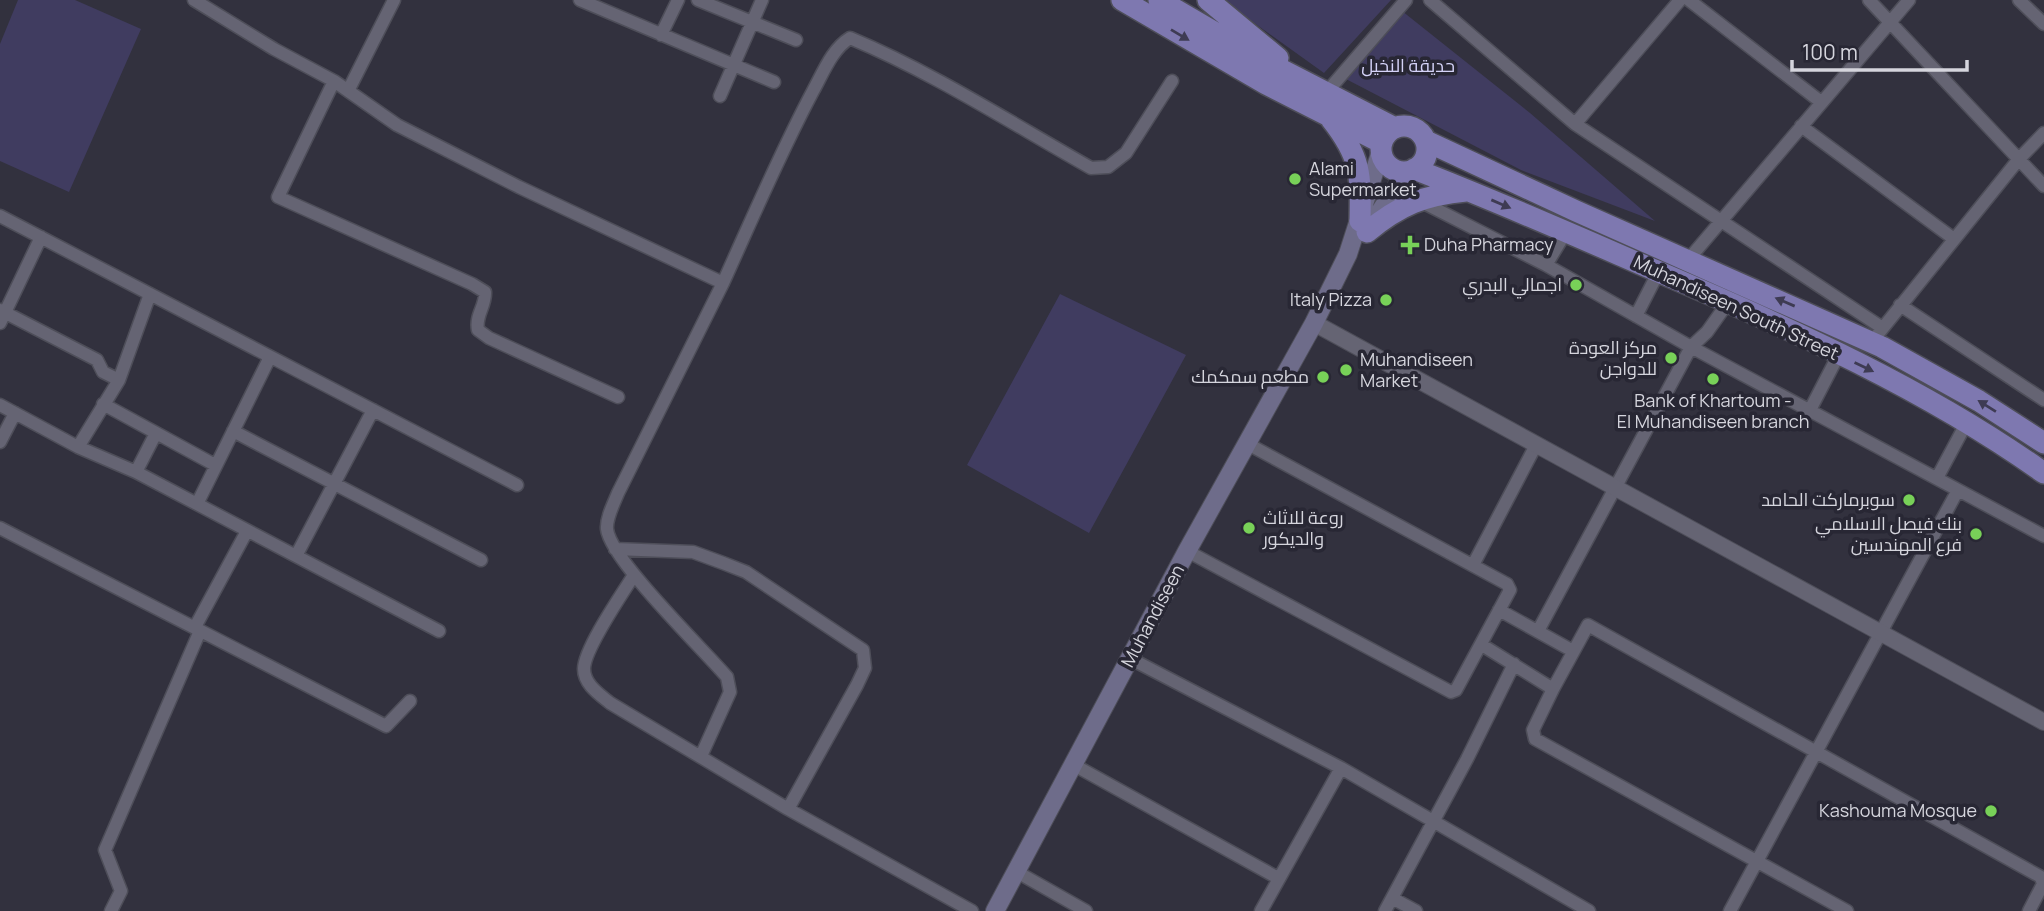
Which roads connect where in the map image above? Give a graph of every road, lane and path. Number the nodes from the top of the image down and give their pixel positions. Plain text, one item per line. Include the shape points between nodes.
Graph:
1 (194, 0) edge
2 (580, 0) edge
3 (678, 0) edge
4 (698, 0) edge
5 (762, 0) edge
6 (1122, 0) edge
7 (1159, 0) edge
8 (1208, 0) edge
9 (1406, 0) edge
10 (1430, 0) edge
11 (1680, 0) edge
12 (1689, 0) edge
13 (1869, 0) edge
14 (1909, 0) edge
15 (2019, 0) edge
16 (396, 1) edge
17 (752, 22) junction
18 (1890, 23) junction
19 (2044, 24) edge
20 (662, 35) junction
21 (796, 40) dead end
22 (734, 66) junction
23 (334, 81) junction
24 (1172, 81) dead end
25 (1303, 81) junction
26 (774, 82) dead end
27 (348, 91) junction
28 (1326, 93) junction
29 (720, 96) dead end
30 (1821, 102) junction
31 (1327, 115) junction
32 (1575, 124) junction
33 (1801, 126) junction
34 (2044, 133) edge
35 (1386, 141) junction
36 (1426, 141) junction
37 (2019, 159) junction
38 (1410, 171) junction
39 (2044, 186) edge
40 (1471, 191) junction
41 (1418, 199) junction
42 (0, 216) edge
43 (1721, 223) junction
44 (1363, 226) junction
45 (1566, 232) junction
46 (41, 237) junction
47 (1954, 239) junction
48 (1688, 260) junction
49 (1546, 265) junction
50 (1659, 271) junction
51 (723, 283) junction
52 (150, 294) junction
53 (1729, 301) junction
54 (1900, 305) junction
55 (2, 315) edge
56 (1636, 316) junction
57 (1817, 316) junction
58 (1314, 323) junction
59 (1877, 335) junction
60 (1807, 339) junction
61 (1691, 347) junction
62 (1839, 354) junction
63 (270, 357) junction
64 (119, 380) junction
65 (618, 397) dead end
66 (2044, 400) edge
67 (103, 404) junction
68 (0, 405) edge
69 (373, 410) junction
70 (1810, 410) junction
71 (15, 413) junction
72 (1967, 422) junction
73 (233, 431) junction
74 (156, 433) junction
75 (0, 442) edge
76 (1246, 443) junction
77 (2044, 443) edge
78 (1536, 445) junction
79 (78, 447) junction
80 (215, 465) junction
81 (136, 472) junction
82 (2044, 473) edge
83 (1937, 478) junction
84 (334, 482) junction
85 (517, 485) dead end
86 (1616, 489) junction
87 (1958, 490) junction
88 (197, 504) junction
89 (0, 528) edge
90 (247, 531) junction
91 (2044, 536) edge
92 (615, 549) junction
93 (1187, 551) junction
94 (296, 556) junction
95 (481, 560) dead end
96 (1473, 565) junction
97 (634, 575) junction
98 (1499, 610) junction
99 (197, 629) junction
100 (1538, 631) junction
101 (439, 632) dead end
102 (1881, 634) junction
103 (1482, 645) junction
104 (1573, 651) junction
105 (1131, 659) junction
106 (1514, 664) junction
107 (1553, 689) junction
108 (410, 701) dead end
109 (2044, 722) edge
110 (1817, 752) junction
111 (701, 756) junction
112 (1074, 765) junction
113 (1340, 768) junction
114 (788, 809) junction
115 (1432, 822) junction
116 (1758, 862) junction
117 (1017, 872) junction
118 (1278, 878) junction
119 (1392, 898) junction
120 (111, 911) edge
121 (972, 911) edge
122 (995, 911) edge
123 (1086, 911) edge
124 (1261, 911) edge
125 (1385, 911) edge
126 (1416, 911) edge
127 (1589, 911) edge
128 (1730, 911) edge
129 (1847, 911) edge
130 (2029, 911) edge

1 - 23 street
2 - 20 street
3 - 20 street
4 - 17 street
5 - 17 street
6 -> 31 highway via 1195,45
7 - 25 highway
8 - 25 highway
9 - 28 street
10 - 32 street
11 - 32 street
12 - 30 street
13 - 18 street
14 - 18 street
15 - 19 street
16 - 27 street
17 - 21 street
17 - 22 street
18 - 30 street
18 - 37 street
20 - 22 street
22 - 26 street
22 - 29 street
23 - 27 street
23 - 65 street via 278,197 472,284 485,292 476,320 478,330
24 - 51 street via 1126,153 1108,167 1091,168 962,93 850,38 831,58 791,132
25 - 28 highway
27 - 51 street via 397,125
28 - 35 highway
30 - 33 street
31 - 35 highway
31 - 44 highway via 1359,165
32 - 43 street
33 - 43 street
33 - 47 street
34 - 37 street
35 - 36 highway via 1402,126 1416,130
35 - 38 highway via 1390,166
35 - 44 main road
36 - 38 highway via 1427,154 1420,166
36 - 48 highway, Muhandiseen South Street
37 - 39 street
37 - 47 street
38 - 40 highway, Muhandiseen South Street
38 - 44 main road
40 - 41 highway
40 -> 45 highway, Muhandiseen South Street
41 - 44 highway
41 - 49 street
42 - 46 street
43 - 48 street
43 - 59 street
44 - 58 main road, Muhandiseen
45 - 49 street
45 - 50 highway, Muhandiseen South Street
46 - 52 street
46 - 55 street
47 - 54 street
57 -> 48 highway, Muhandiseen South Street
49 - 56 street
50 - 53 highway, Muhandiseen South Street
50 - 56 street
51 - 92 street via 618,493 607,529
52 - 63 street
52 - 64 street
53 - 60 highway, Muhandiseen South Street
53 - 61 street
54 - 59 street
54 - 66 street
55 - 64 street via 97,360 103,372
56 - 61 street
57 - 59 highway, Muhandiseen South Street
57 - 60 highway
58 - 76 main road, Muhandiseen
58 - 78 street
77 -> 59 highway, Muhandiseen South Street
60 - 62 highway, Muhandiseen South Street
61 - 70 street
61 - 86 street
62 - 70 street
62 -> 72 highway, Muhandiseen South Street
63 - 69 street
63 - 73 street
64 - 67 street
67 - 74 street
67 - 79 street
68 - 71 street
69 - 84 street
69 - 85 street
70 - 83 street
71 - 75 street
71 - 79 street
72 - 82 highway, Muhandiseen South Street
72 - 83 street
73 - 80 street
73 - 84 street
74 - 80 street
74 - 81 street
76 - 93 main road, Muhandiseen
76 - 96 street
78 - 86 street
78 - 96 street
79 - 81 street
80 - 88 street
81 - 88 street
83 - 87 street
84 - 94 street
84 - 95 street
86 - 100 street
86 - 102 street
87 - 91 street
87 - 102 street
88 - 90 street
89 - 99 street
90 - 94 street
90 - 99 street
92 - 97 street
92 - 114 street via 693,552 735,567 863,650 865,668 858,685
93 - 103 street via 1451,692
93 - 105 main road, Muhandiseen
94 - 101 street
96 - 98 street via 1509,587
97 - 111 street via 727,677 730,692
97 - 111 street via 587,654 584,670 591,687 610,703
98 - 100 street
98 - 103 street
99 - 108 street via 386,726
99 - 120 street via 105,850 121,891
100 - 104 street
102 - 109 street
102 - 110 street
103 - 106 street
104 - 107 street
104 - 110 street via 1589,625
105 - 112 main road, Muhandiseen
105 - 113 street
106 - 107 street
106 - 115 street
107 - 116 street via 1533,730 1535,739
110 - 116 street
110 - 130 street via 2041,877 2043,884
111 - 114 street
112 - 117 main road, Muhandiseen
112 - 118 street
113 - 115 street
113 - 118 street
114 - 121 street
115 - 119 street
115 - 127 street
116 - 128 street
116 - 129 street
117 - 122 main road, Muhandiseen
117 - 123 street
118 - 124 street
119 - 125 street
119 - 126 street

